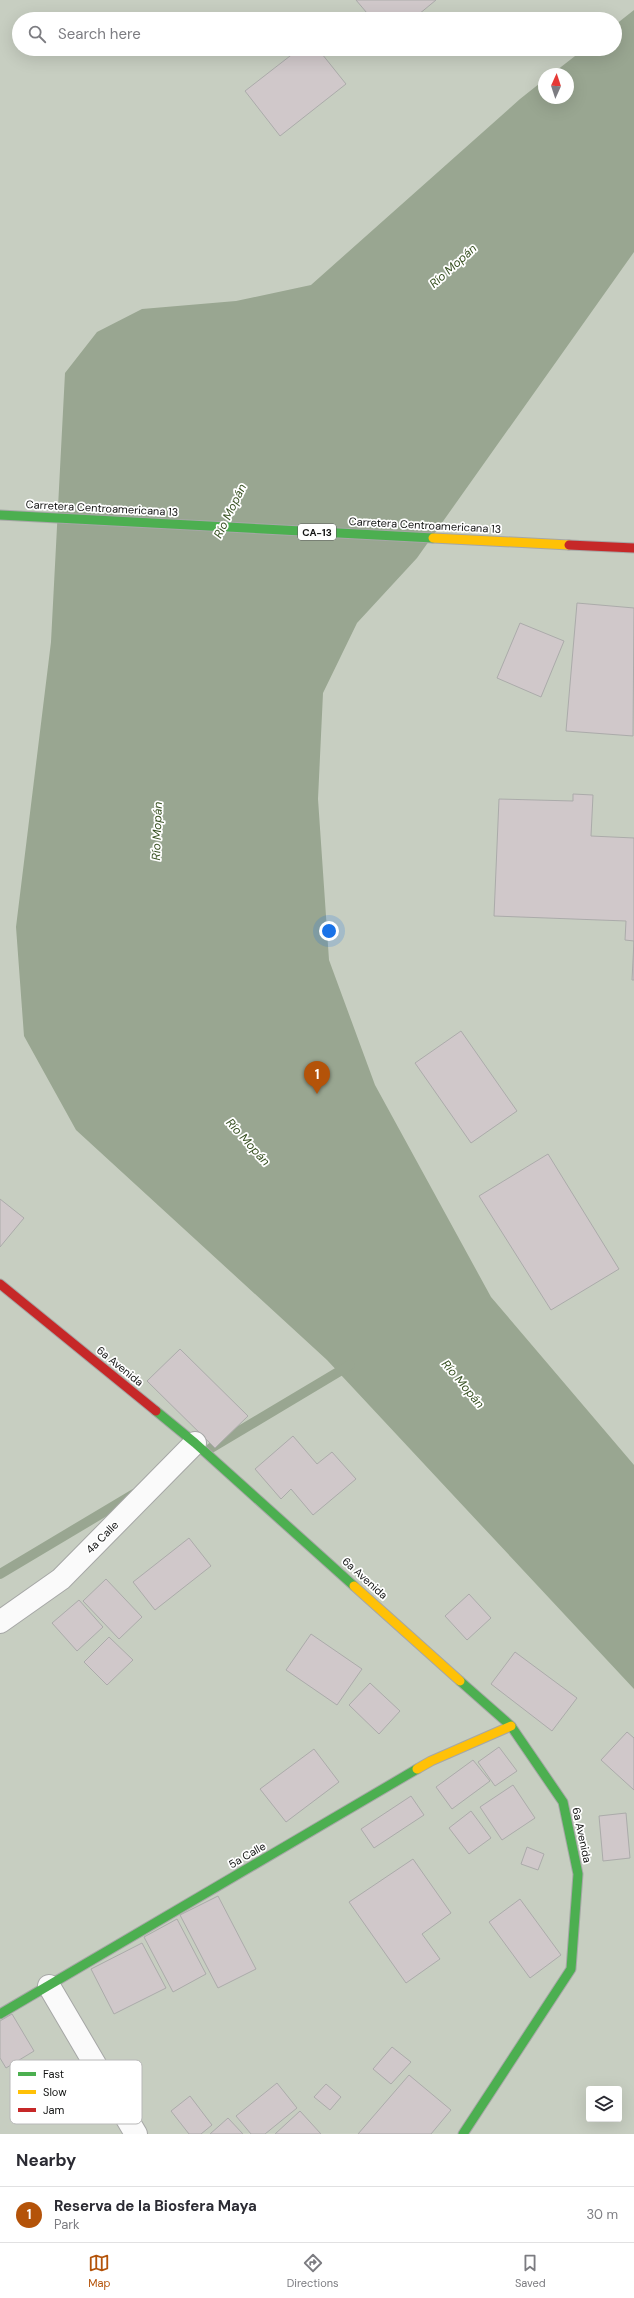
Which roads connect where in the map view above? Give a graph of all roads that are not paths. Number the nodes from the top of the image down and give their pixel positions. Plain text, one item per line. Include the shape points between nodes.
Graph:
1 (0, 515) edge
2 (634, 548) edge
3 (0, 1284) edge
4 (195, 1443) junction
5 (0, 1622) edge
6 (511, 1726) junction
7 (49, 1986) junction
8 (0, 2014) edge
9 (92, 2060) edge
10 (130, 2124) edge
11 (136, 2134) edge
12 (463, 2134) edge

1 - 2 main road, Carretera Centroamericana 13 / CA-13
3 - 4 main road, 6a Avenida
4 - 5 street, 4a Calle via 61,1579
4 - 6 main road, 6a Avenida
6 - 7 main road, 5a Calle via 431,1761
6 - 12 main road, 6a Avenida via 563,1802 578,1874 571,1969
7 - 8 main road, 5a Calle
7 - 9 street
10 - 11 street

